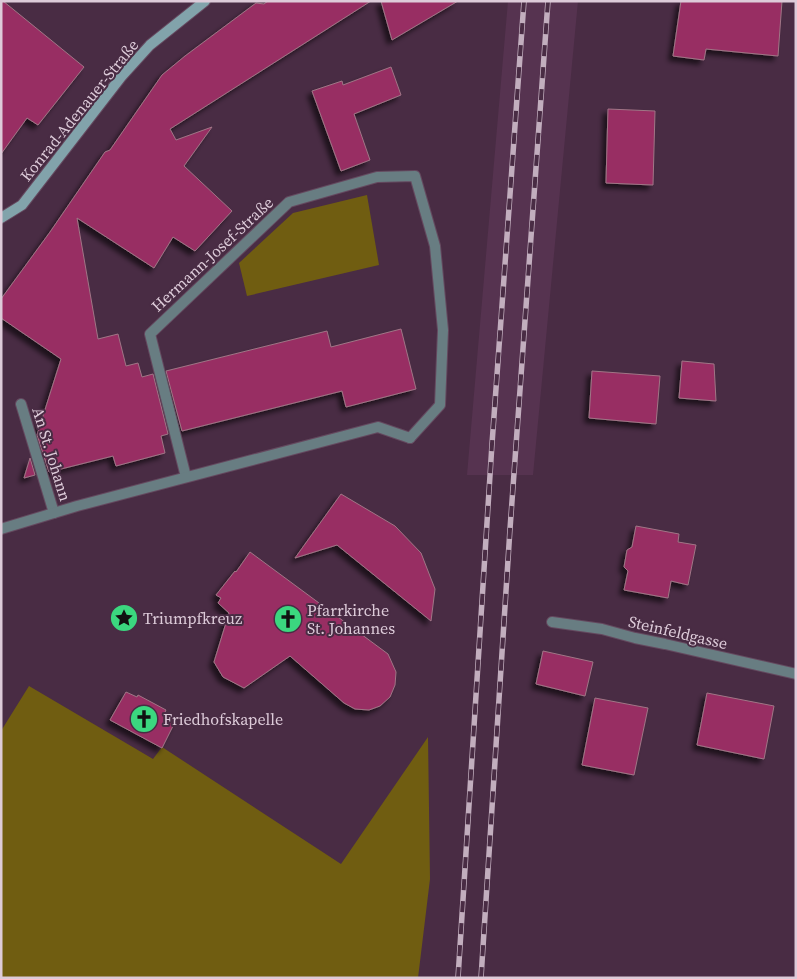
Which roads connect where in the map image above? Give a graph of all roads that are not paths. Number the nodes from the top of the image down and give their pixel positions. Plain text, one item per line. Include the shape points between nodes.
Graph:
1 (205, 1) edge
2 (1, 218) edge
3 (21, 404) dead end
4 (186, 477) junction
5 (54, 513) junction
6 (1, 529) edge
7 (552, 622) dead end
8 (796, 674) edge

1 - 2 main road, Konrad-Adenauer-Straße via 150,45 113,87 22,205
3 - 5 street, An St. Johann
4 - 4 street, Hermann-Josef-Straße via 378,427 410,438 440,405 443,330 435,246 415,176 377,177 289,202 150,334
4 - 5 street, Hermann-Josef-Straße
5 - 6 street, Hermann-Josef-Straße
7 - 8 street, Steinfeldgasse via 602,630

